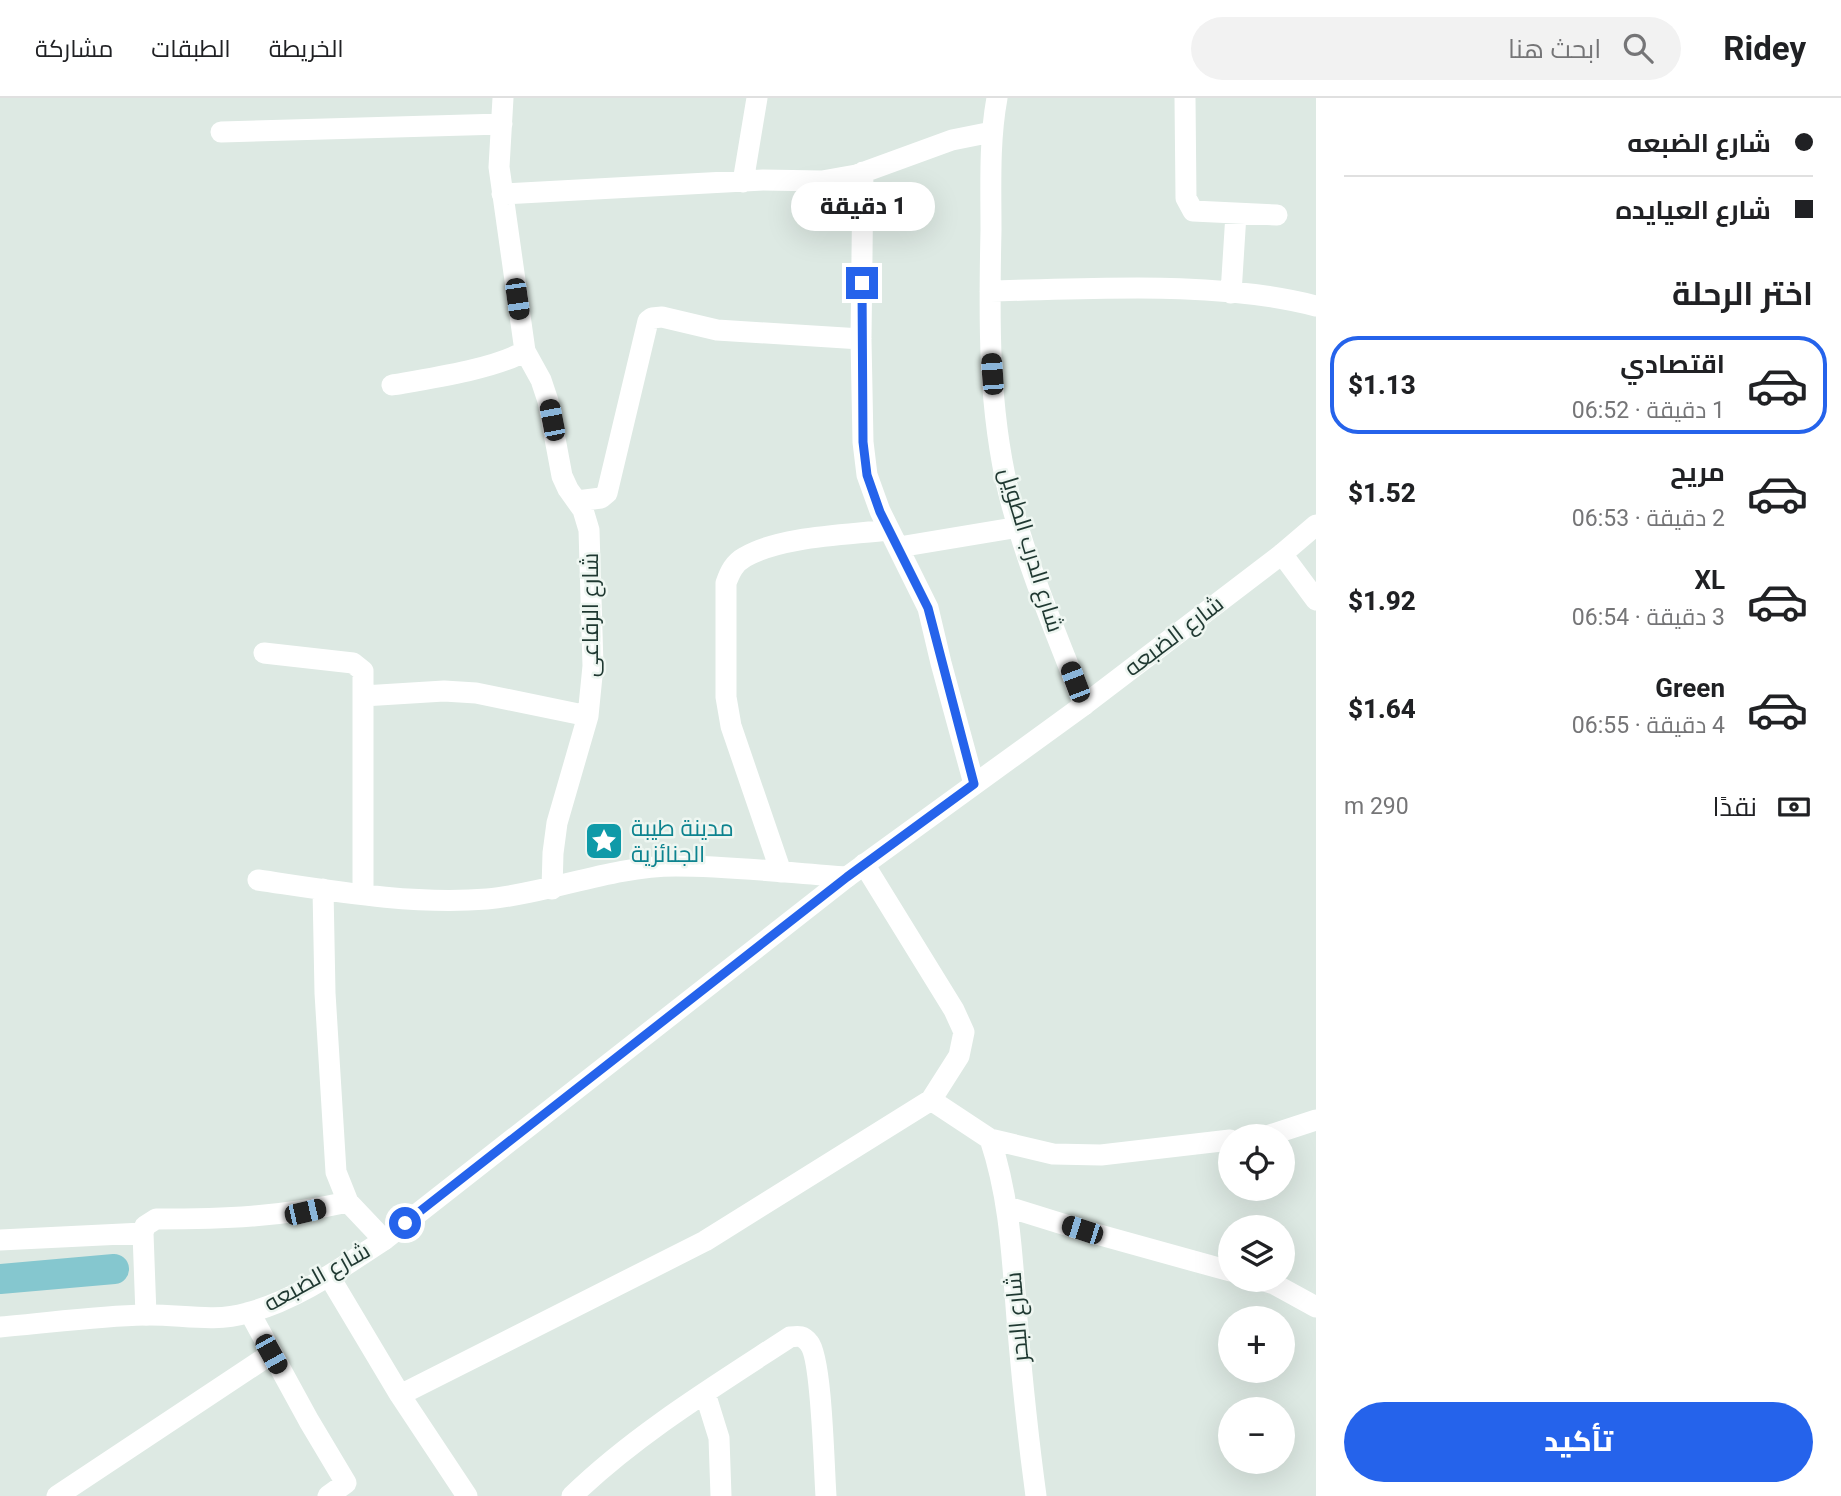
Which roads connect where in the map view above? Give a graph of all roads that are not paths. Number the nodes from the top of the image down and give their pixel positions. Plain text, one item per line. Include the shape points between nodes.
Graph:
1 (503, 98) edge
2 (757, 98) edge
3 (997, 98) edge
4 (1185, 98) edge
5 (502, 124) junction
6 (221, 132) dead end
7 (992, 132) junction
8 (863, 172) junction
9 (743, 182) junction
10 (502, 194) junction
11 (1236, 214) junction
12 (1277, 215) dead end
13 (989, 291) junction
14 (1231, 293) junction
15 (1316, 306) edge
16 (861, 339) junction
17 (525, 351) junction
18 (392, 384) dead end
19 (577, 501) junction
20 (1316, 526) edge
21 (1019, 527) junction
22 (894, 538) junction
23 (1282, 554) junction
24 (1316, 600) edge
25 (264, 653) dead end
26 (363, 695) junction
27 (1084, 705) junction
28 (588, 716) junction
29 (974, 784) junction
30 (855, 871) junction
31 (781, 872) junction
32 (258, 880) dead end
33 (323, 889) junction
34 (552, 889) junction
35 (363, 894) junction
36 (931, 1100) junction
37 (1316, 1116) edge
38 (1295, 1125) edge
39 (990, 1139) junction
40 (1218, 1141) edge
41 (348, 1202) junction
42 (1008, 1206) junction
43 (143, 1233) junction
44 (0, 1240) edge
45 (384, 1240) junction
46 (1218, 1268) edge
47 (330, 1276) junction
48 (1289, 1292) edge
49 (1316, 1307) edge
50 (250, 1313) junction
51 (146, 1315) junction
52 (0, 1326) edge
53 (271, 1354) junction
54 (705, 1393) junction
55 (400, 1395) junction
56 (592, 1488) edge
57 (350, 1490) edge
58 (57, 1496) edge
59 (328, 1496) edge
60 (467, 1496) edge
61 (572, 1496) edge
62 (721, 1496) edge
63 (825, 1496) edge
64 (1036, 1496) edge

1 - 5 street, شارع الرفاعى
2 - 9 street
3 - 7 street, شارع الدرب الطويل
4 - 11 street via 1188,204 1193,211
5 - 6 street
5 - 10 street, شارع الرفاعى
7 - 8 street via 952,140
7 - 13 street, شارع الدرب الطويل
8 - 9 street via 822,181
8 - 16 street
9 - 10 street
10 - 17 street, شارع الرفاعى
11 - 12 street
11 - 14 street
13 - 14 street via 1174,289
13 - 21 street, شارع الدرب الطويل via 993,400
14 - 15 street
16 - 19 street via 717,330 652,318 607,493
16 - 22 street via 867,475
17 - 18 street via 498,362
17 - 19 street, شارع الرفاعى via 548,401 562,476
19 - 28 street, شارع الرفاعى via 589,530 593,666
20 - 23 street, شارع الضبعه
21 - 22 street
21 - 27 street, شارع الدرب الطويل
22 - 29 street via 928,608
22 - 31 street via 766,547 743,558 731,569 726,583 726,697 731,726
23 - 24 street
23 - 27 street, شارع الضبعه
25 - 26 street via 359,666
26 - 28 street via 476,693
26 - 35 street
27 - 29 street, شارع الضبعه
28 - 34 street, شارع الرفاعى via 557,823
29 - 30 street, شارع الضبعه
30 - 31 street
30 - 36 street via 954,1010 964,1032 959,1056
30 - 45 street, شارع الضبعه
31 - 34 street via 675,866 622,871
32 - 33 street
33 - 35 street
33 - 41 street via 335,1162
34 - 35 street via 485,899
36 - 39 street
36 - 55 street via 705,1241
37 - 38 street
39 - 40 street via 1053,1154 1101,1155
39 - 42 street, شارع البحر
41 - 43 street via 244,1218 156,1219
41 - 45 street
42 - 46 street
42 - 64 street, شارع البحر
43 - 44 street
43 - 51 street
45 - 47 street, شارع الضبعه
47 - 50 street, شارع الضبعه
47 - 55 street
48 - 49 street
50 - 51 street, شارع الضبعه via 217,1319
50 - 53 street
51 - 52 street, شارع الضبعه
53 - 57 street
53 - 58 street
54 - 56 street
54 - 62 street via 719,1438
54 - 63 street via 790,1337 808,1340 814,1351
55 - 60 street
56 - 61 street
57 - 59 street

